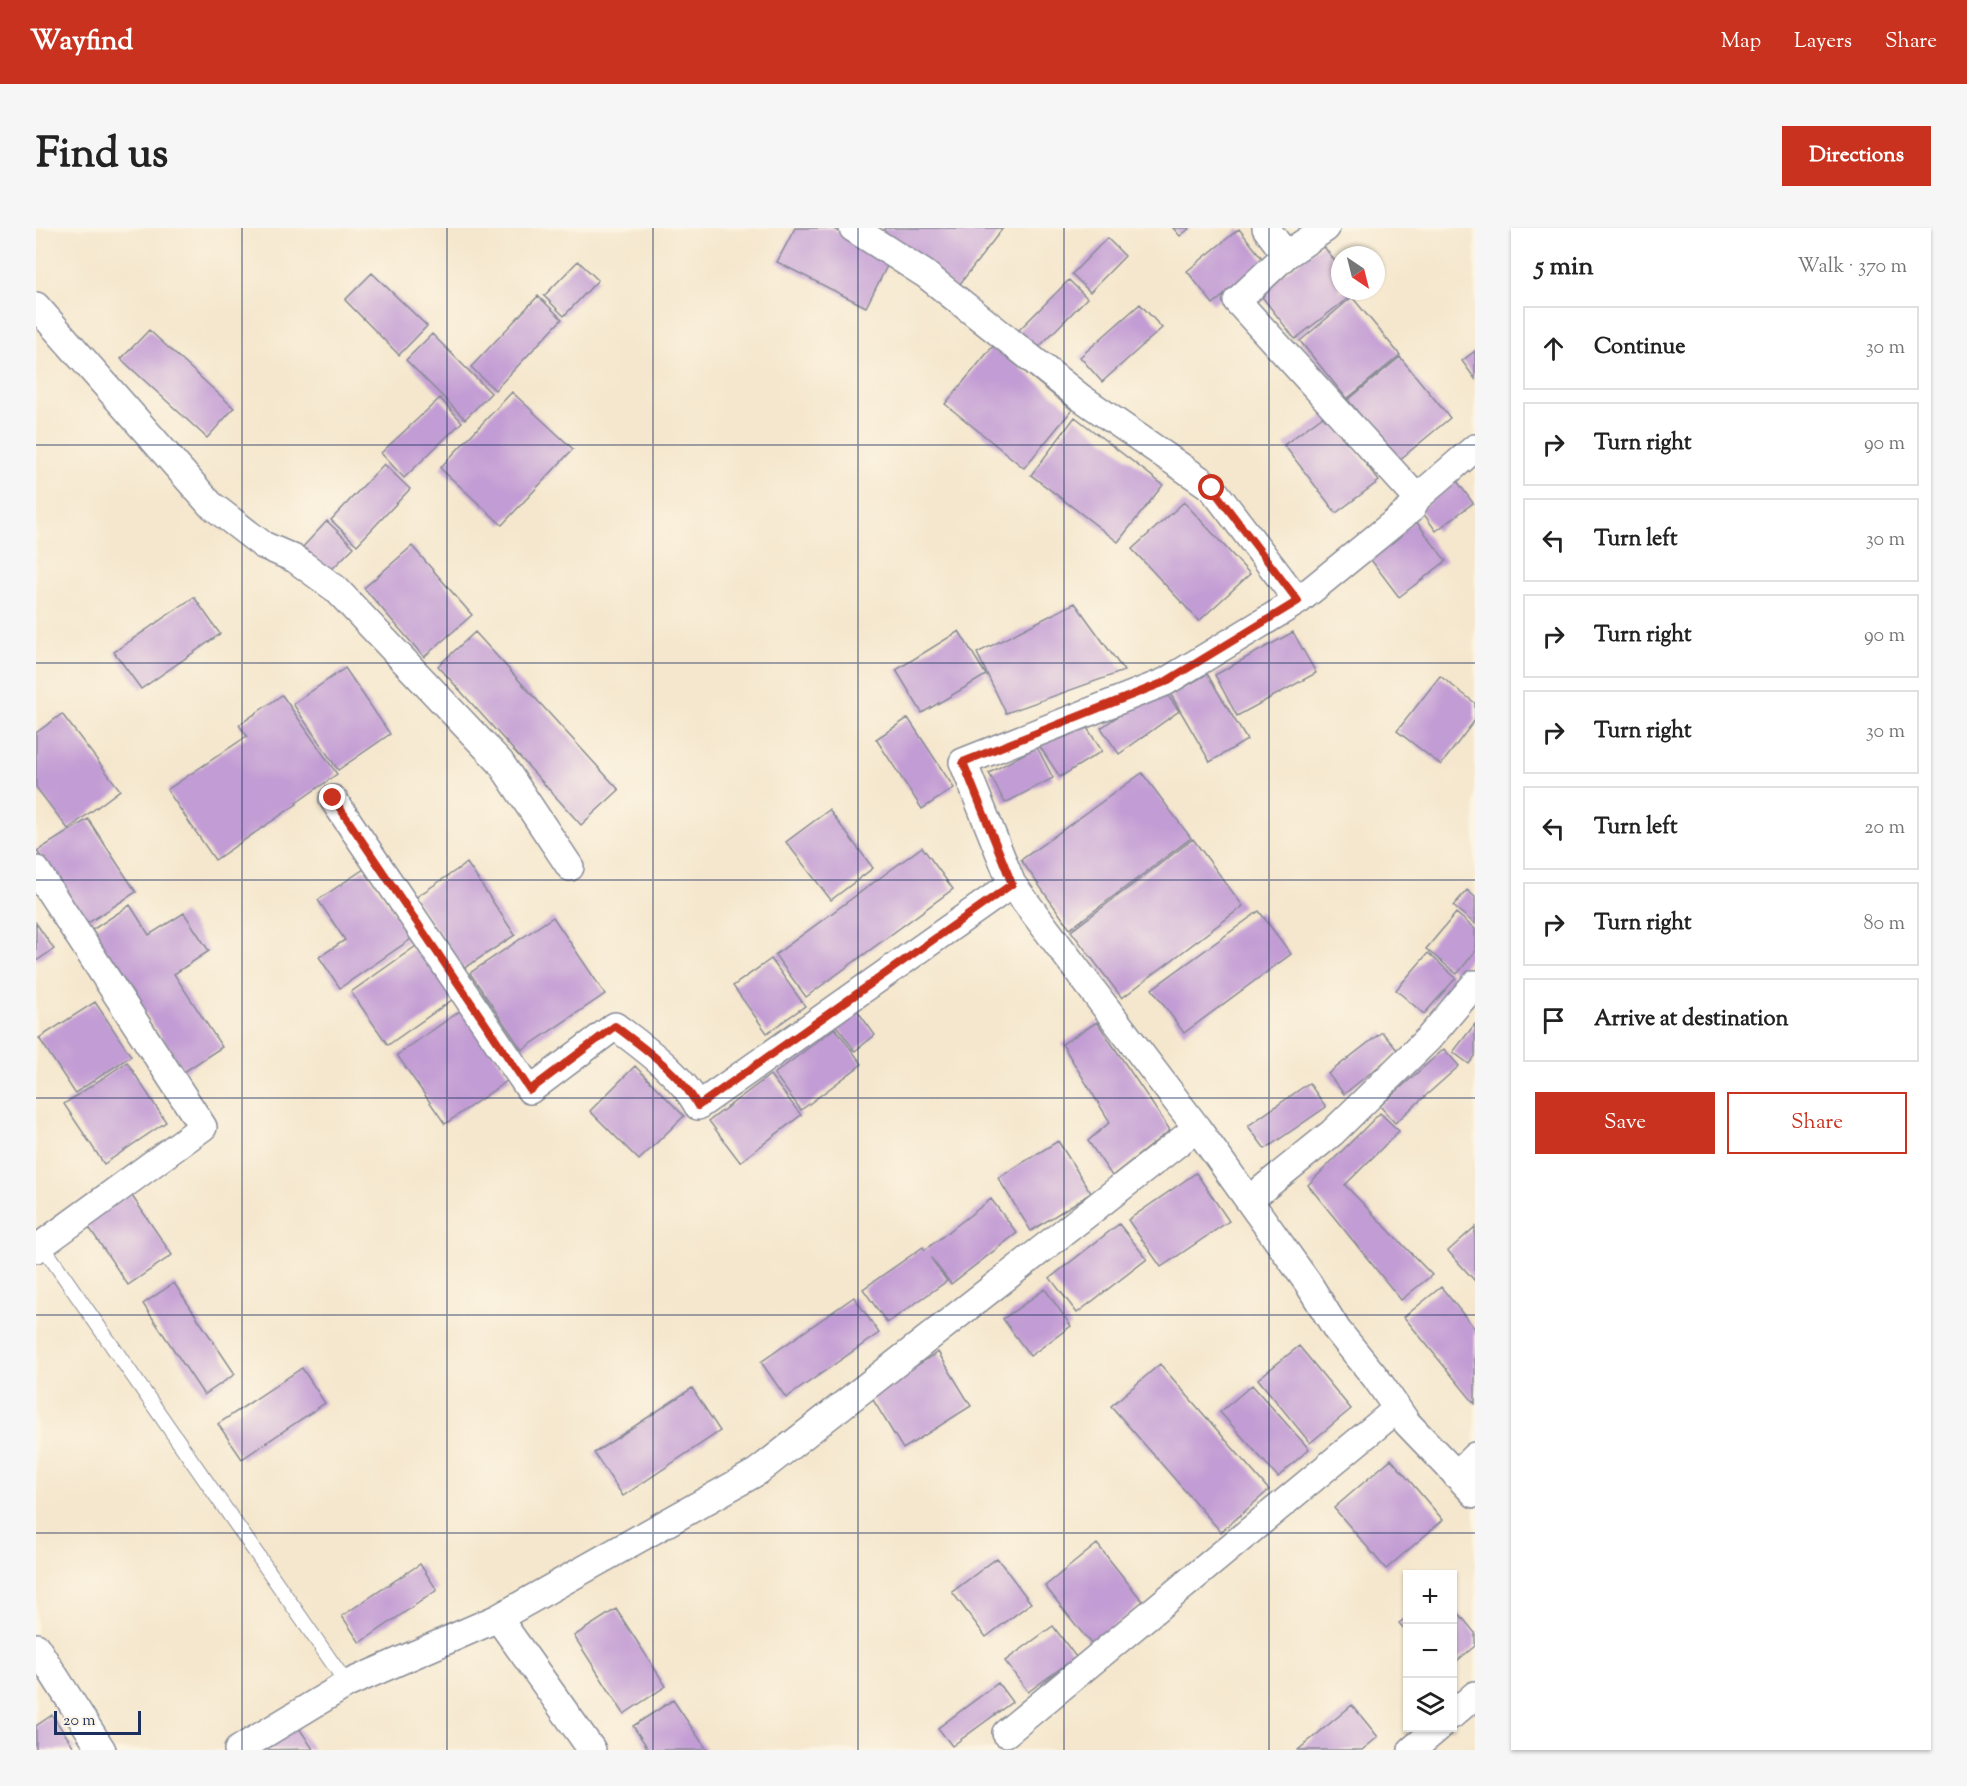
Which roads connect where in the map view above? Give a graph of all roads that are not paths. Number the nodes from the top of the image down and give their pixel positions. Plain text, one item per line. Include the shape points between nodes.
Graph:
1 (853, 228) edge
2 (1266, 228) edge
3 (1326, 228) edge
4 (1286, 255) junction
5 (36, 306) edge
6 (1475, 448) edge
7 (1417, 498) junction
8 (1298, 601) junction
9 (333, 798) dead end
10 (570, 867) dead end
11 (36, 870) edge
12 (1012, 884) junction
13 (1475, 984) edge
14 (1197, 1128) junction
15 (1249, 1200) junction
16 (39, 1247) edge
17 (1397, 1409) junction
18 (1465, 1465) edge
19 (1475, 1494) edge
20 (498, 1618) junction
21 (36, 1647) edge
22 (347, 1684) junction
23 (1475, 1695) edge
24 (1457, 1711) edge
25 (1433, 1732) edge
26 (1006, 1733) dead end
27 (102, 1750) edge
28 (238, 1750) edge
29 (592, 1750) edge
30 (1412, 1750) edge

1 - 8 street via 925,274 1080,397 1212,488
2 - 4 street
3 - 4 street
4 - 7 street via 1237,302
5 - 10 street via 210,504 263,545 295,559 336,589 500,762
6 - 7 street
7 - 8 street via 1411,510
8 - 12 street via 1165,682 963,762
9 - 12 street via 530,1090 615,1026 661,1063 691,1092 698,1106
11 - 16 street via 203,1127
12 - 14 street
13 - 15 street via 1430,1038 1332,1132
14 - 15 street
14 - 20 street via 757,1472
15 - 17 street via 1337,1330 1377,1377
16 - 22 lane
17 - 18 street via 1407,1423
17 - 26 street
18 - 19 street
20 - 22 street
20 - 29 street
21 - 27 street
22 - 28 street
23 - 24 street
25 - 30 street

